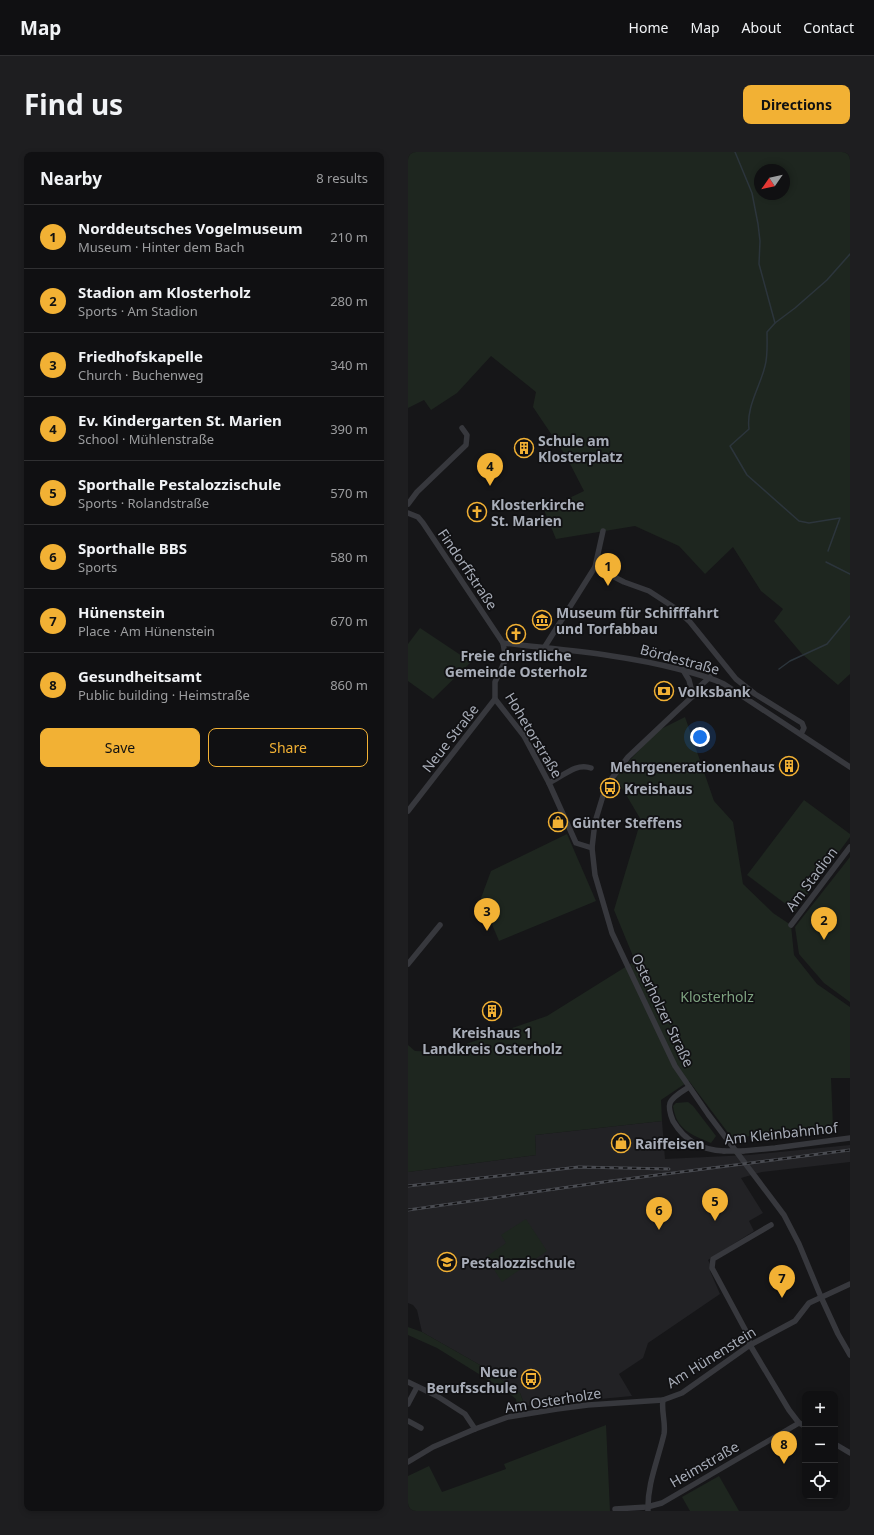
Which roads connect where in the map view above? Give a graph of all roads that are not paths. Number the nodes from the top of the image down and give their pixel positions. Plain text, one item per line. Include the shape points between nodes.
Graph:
1 (462, 428) dead end
2 (408, 504) edge
3 (408, 513) edge
4 (603, 531) dead end
5 (595, 567) junction
6 (503, 643) junction
7 (544, 648) junction
8 (683, 670) junction
9 (710, 677) junction
10 (693, 696) junction
11 (495, 699) junction
12 (801, 734) junction
13 (850, 767) edge
14 (591, 768) dead end
15 (549, 783) junction
16 (408, 811) edge
17 (592, 848) junction
18 (850, 848) edge
19 (791, 925) dead end
20 (440, 926) dead end
21 (408, 964) edge
22 (689, 1087) junction
23 (850, 1138) edge
24 (772, 1225) dead end
25 (850, 1284) edge
26 (821, 1297) junction
27 (750, 1345) junction
28 (850, 1355) edge
29 (408, 1382) edge
30 (417, 1386) junction
31 (663, 1400) junction
32 (408, 1404) edge
33 (408, 1421) edge
34 (799, 1423) junction
35 (802, 1424) edge
36 (421, 1428) dead end
37 (475, 1429) junction
38 (838, 1446) edge
39 (850, 1453) edge
40 (408, 1462) edge
41 (615, 1509) dead end
42 (648, 1509) edge

1 - 2 street via 467,436 466,445
3 - 6 street, Findorffstraße via 418,517 423,523
4 - 5 street
5 - 7 street
5 - 12 street via 649,591 675,608 690,622 736,679 802,723 804,728
6 - 7 street, Bördestraße
6 - 11 street, Hohetorstraße via 505,661 495,682
7 - 8 street, Bördestraße via 616,656
8 - 9 street, Bördestraße
8 - 10 street via 689,680
9 - 10 street, Osterholzer Straße
9 - 12 street, Bördestraße
10 - 17 street, Osterholzer Straße via 628,757 610,779 595,822
11 - 15 street, Hohetorstraße via 524,736
11 - 16 street, Neue Straße
12 - 13 street, Bördestraße
14 - 15 street via 585,765 566,772
15 - 17 street, Hohetorstraße via 576,843
17 - 22 street, Osterholzer Straße via 595,875 612,934 675,1066
18 - 19 street, Am Stadion
20 - 21 street
22 - 23 street, Am Kleinbahnhof, bridge via 673,1098 669,1104 670,1115 686,1139 711,1150 743,1151
22 - 26 street, Osterholzer Straße via 784,1215
24 - 27 street via 713,1259 712,1268 747,1333
25 - 26 street, Am Hünenstein
26 - 27 street, Am Hünenstein via 809,1303 795,1321
26 - 28 street, Osterholzer Straße
27 - 31 street, Am Hünenstein via 682,1393
27 - 34 street via 785,1405
29 - 30 street
30 - 32 street
30 - 37 street via 465,1414
31 - 37 street, Am Osterholze via 557,1408 508,1418
31 - 42 street, Am Hünenstein via 664,1433 652,1476
33 - 36 street
34 - 35 street
34 - 42 street, Heimstraße
37 - 40 street, Am Osterholze
38 - 39 street
41 - 42 street, Heimstraße

